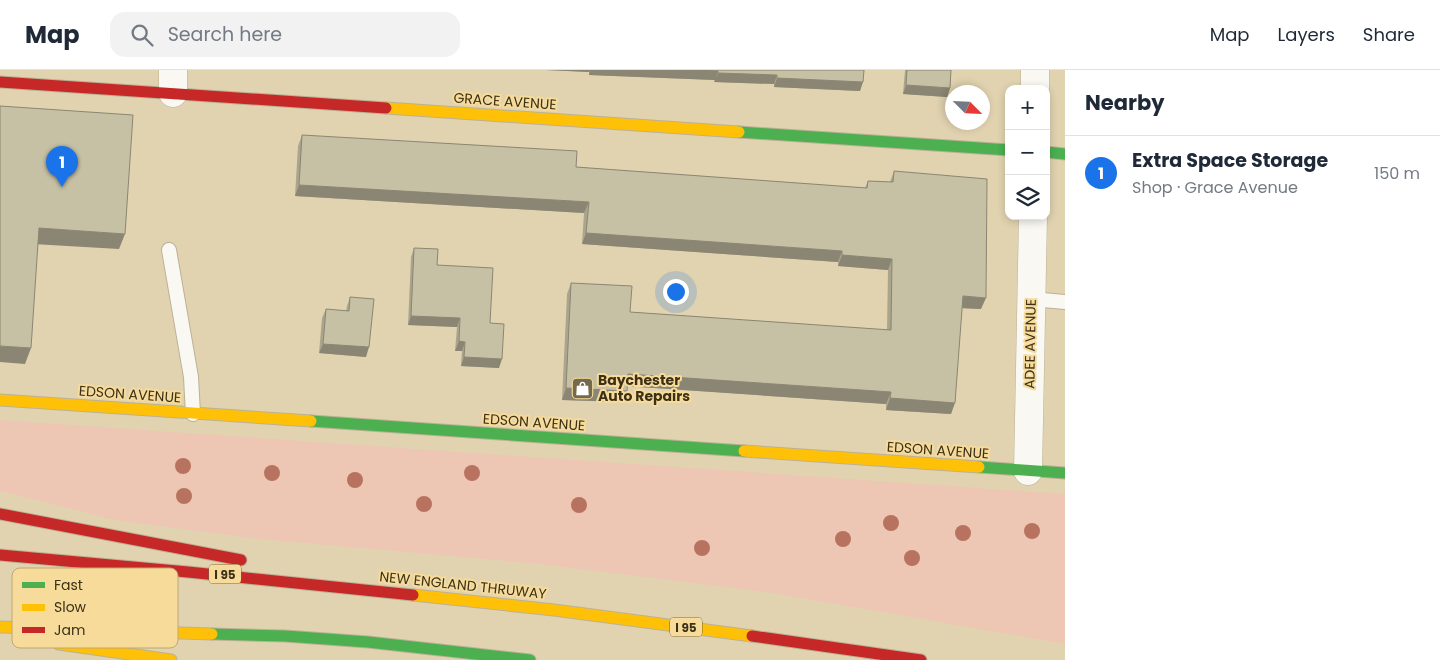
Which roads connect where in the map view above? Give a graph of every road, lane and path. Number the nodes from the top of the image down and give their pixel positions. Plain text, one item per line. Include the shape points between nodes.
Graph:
1 (1035, 70) edge
2 (0, 82) edge
3 (173, 82) edge
4 (1035, 85) edge
5 (1005, 150) edge
6 (1050, 152) edge
7 (1065, 154) edge
8 (1032, 220) edge
9 (169, 250) dead end
10 (1031, 299) junction
11 (1065, 302) edge
12 (0, 400) edge
13 (193, 414) junction
14 (1028, 471) junction
15 (1065, 474) edge
16 (0, 514) edge
17 (0, 555) edge
18 (254, 562) dead end
19 (155, 568) edge
20 (178, 570) edge
21 (312, 573) dead end
22 (449, 599) junction
23 (178, 632) edge
24 (83, 648) edge
25 (171, 660) edge
26 (530, 660) edge
27 (921, 660) edge

1 - 4 street
2 - 3 main road, GRACE AVENUE
3 - 5 main road, GRACE AVENUE
6 - 7 main road
8 - 10 street, ADEE AVENUE
9 - 13 lane via 191,377
10 - 11 lane
10 - 14 street, ADEE AVENUE
12 - 13 main road, EDSON AVENUE
13 - 14 main road, EDSON AVENUE
14 - 15 main road, EDSON AVENUE
16 - 18 main road
17 - 19 main road, NEW ENGLAND THRUWAY / I 95
20 - 22 main road, NEW ENGLAND THRUWAY / I 95
21 - 22 main road
22 - 27 main road, NEW ENGLAND THRUWAY / I 95 via 695,628
23 - 26 main road via 368,642
24 - 25 main road

